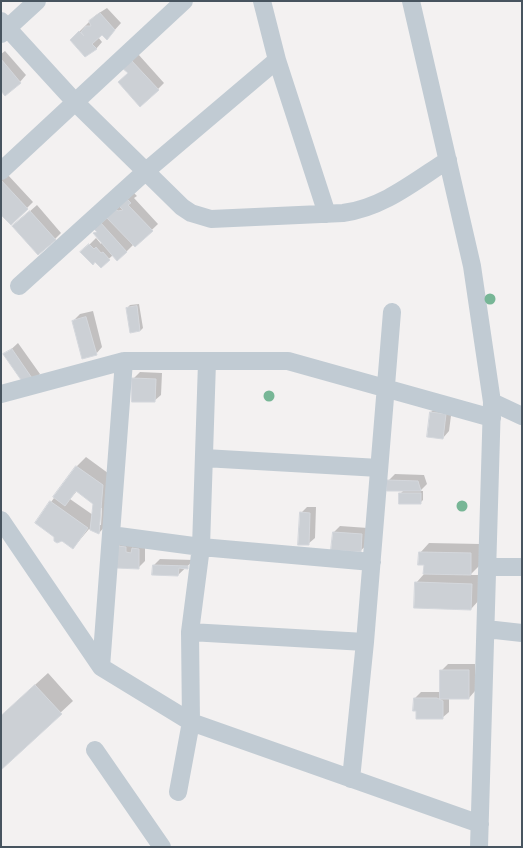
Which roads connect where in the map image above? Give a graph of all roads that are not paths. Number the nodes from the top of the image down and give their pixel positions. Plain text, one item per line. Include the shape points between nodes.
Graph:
1 (37, 1) edge
2 (184, 1) edge
3 (262, 1) edge
4 (411, 1) edge
5 (3, 28) edge
6 (277, 60) junction
7 (76, 103) junction
8 (448, 160) junction
9 (1, 171) edge
10 (146, 171) junction
11 (327, 214) junction
12 (19, 286) dead end
13 (392, 312) dead end
14 (124, 361) junction
15 (207, 362) junction
16 (386, 389) junction
17 (1, 394) edge
18 (492, 410) junction
19 (522, 416) edge
20 (204, 458) junction
21 (380, 468) junction
22 (1, 520) edge
23 (111, 535) junction
24 (201, 547) junction
25 (372, 562) junction
26 (488, 567) junction
27 (522, 567) edge
28 (486, 629) junction
29 (190, 632) junction
30 (522, 633) edge
31 (365, 642) junction
32 (101, 667) junction
33 (191, 722) junction
34 (95, 750) dead end
35 (351, 780) junction
36 (178, 792) dead end
37 (480, 824) junction
38 (162, 847) edge
39 (480, 847) edge

1 - 5 street
2 - 7 street
3 - 6 street
4 - 8 street
5 - 7 street
6 - 10 street
6 - 11 street
7 - 9 street
7 - 10 street
8 - 11 street via 373,206 359,211
8 - 18 street via 472,266
10 - 11 street via 182,207 201,217 222,219
10 - 12 street
13 - 16 street
14 - 15 street
14 - 17 street
14 - 23 street
15 - 16 street via 288,361
15 - 20 street
16 - 18 street
16 - 21 street
18 - 19 street
18 - 26 street
20 - 21 street
20 - 24 street
21 - 25 street
22 - 32 street
23 - 24 street
23 - 32 street
24 - 25 street
24 - 29 street
25 - 31 street
26 - 27 street
26 - 28 street
28 - 30 street
28 - 37 street
29 - 31 street
29 - 33 street
31 - 35 street
32 - 33 street
33 - 35 street
33 - 36 street
34 - 38 street
35 - 37 street
37 - 39 street

